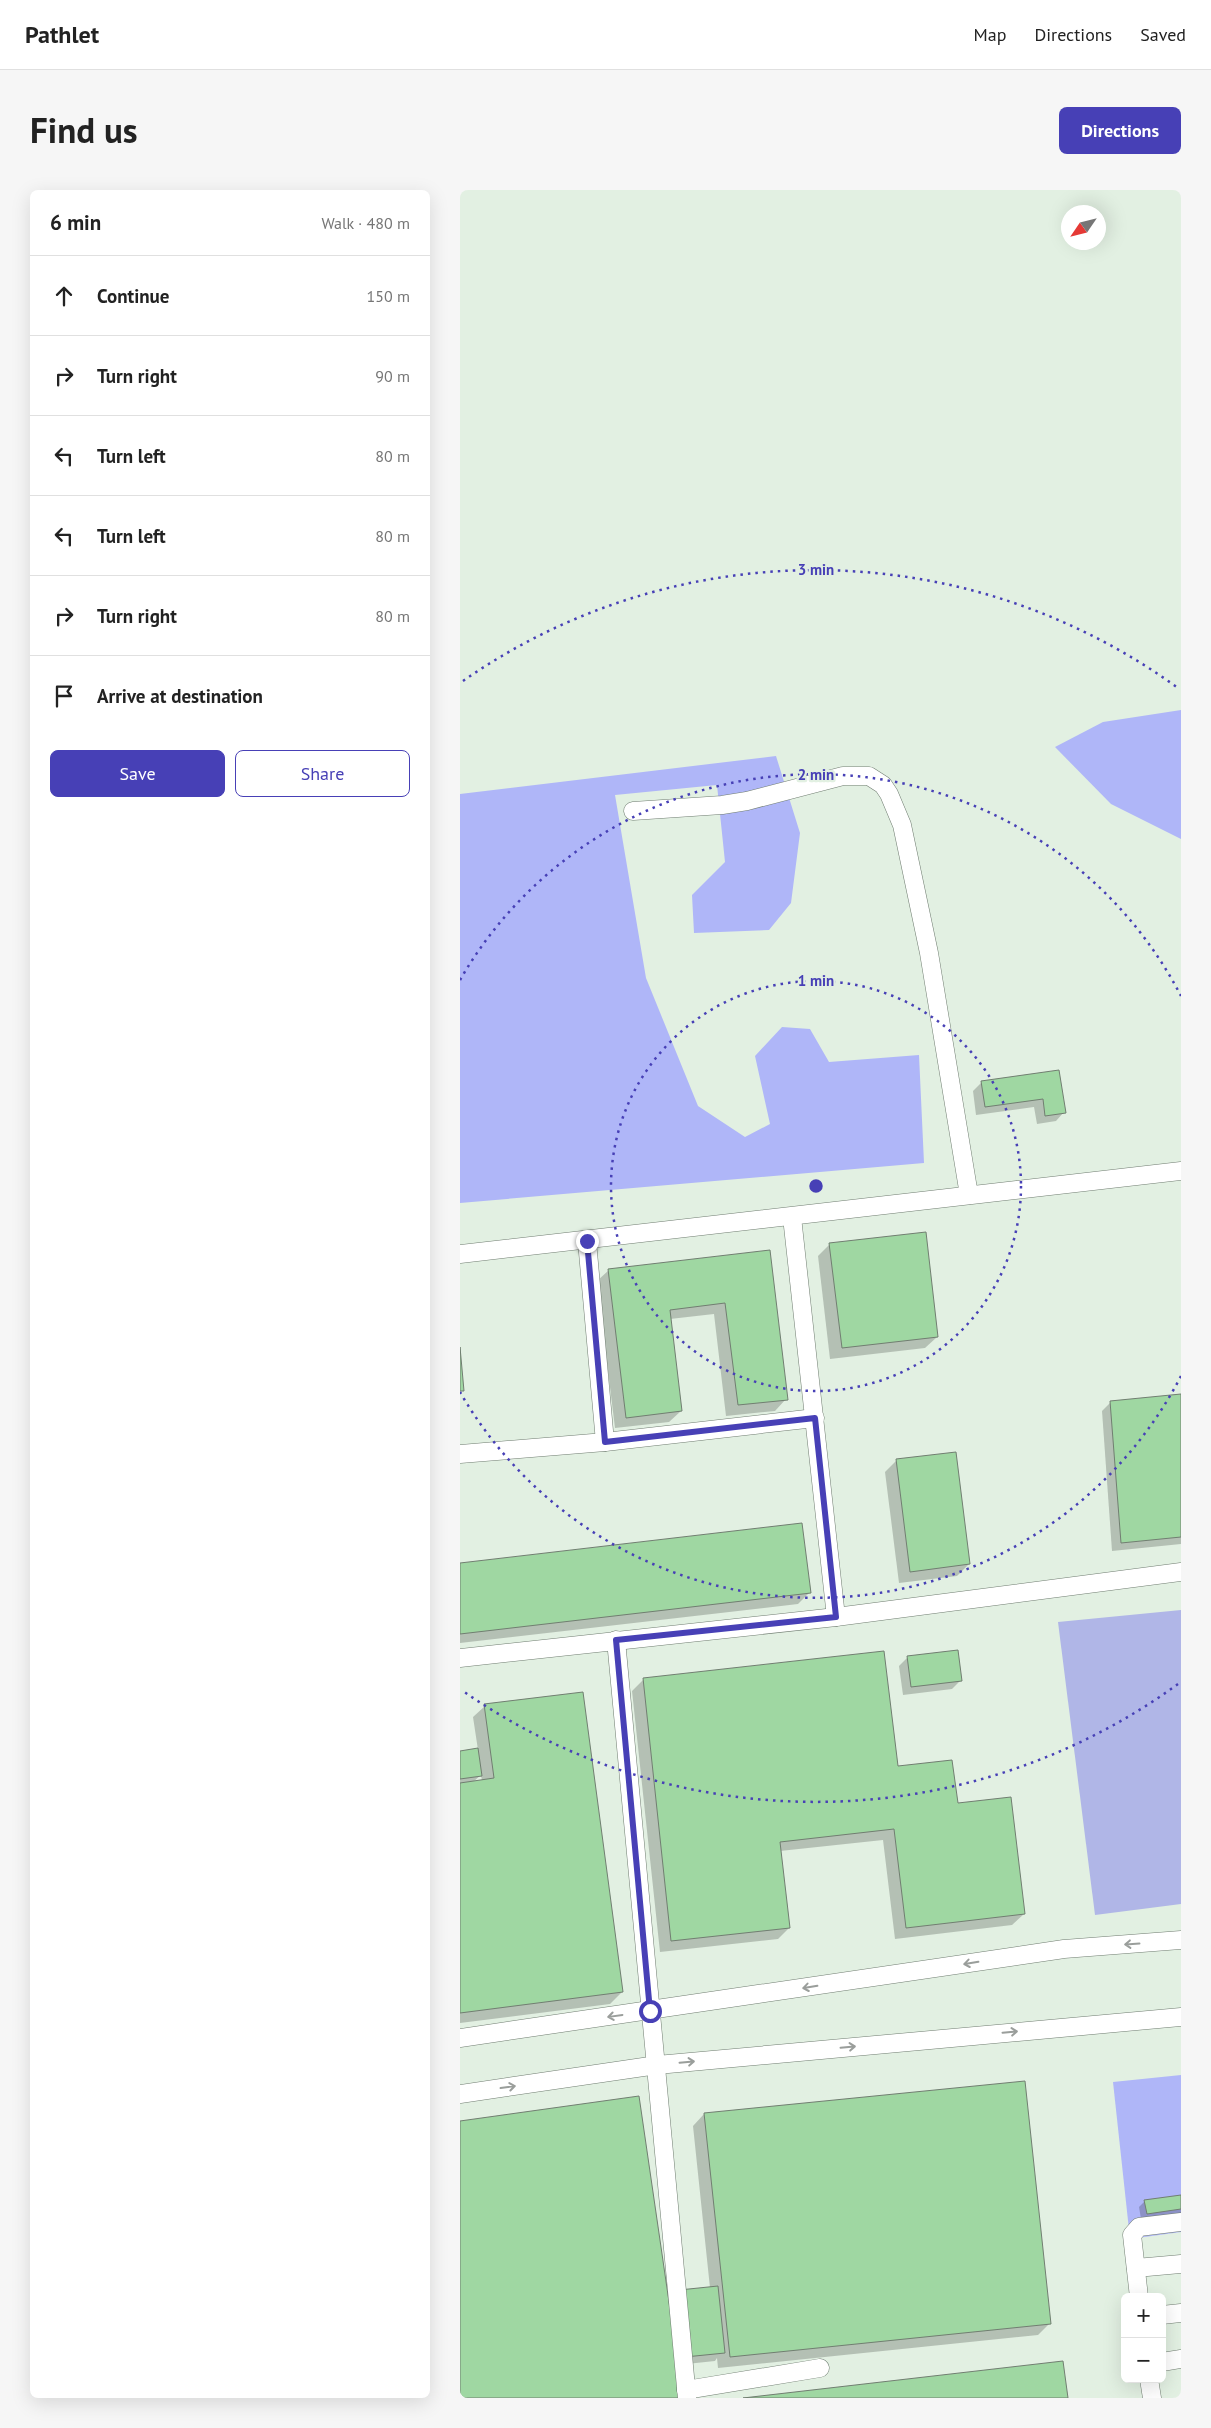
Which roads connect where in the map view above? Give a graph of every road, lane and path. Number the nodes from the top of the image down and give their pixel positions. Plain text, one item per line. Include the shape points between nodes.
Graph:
1 (633, 811) dead end
2 (1181, 1171) edge
3 (969, 1195) junction
4 (792, 1217) junction
5 (587, 1241) junction
6 (460, 1254) edge
7 (815, 1418) junction
8 (605, 1442) junction
9 (460, 1454) edge
10 (1181, 1572) edge
11 (836, 1617) junction
12 (616, 1640) junction
13 (460, 1658) edge
14 (1181, 1940) edge
15 (650, 2011) junction
16 (1181, 2018) edge
17 (460, 2038) edge
18 (657, 2065) junction
19 (460, 2094) edge
20 (1181, 2222) edge
21 (1181, 2264) edge
22 (1136, 2268) junction
23 (1139, 2293) edge
24 (1181, 2313) edge
25 (1166, 2315) edge
26 (1181, 2360) edge
27 (1166, 2362) edge
28 (820, 2368) dead end
29 (1150, 2383) edge
30 (687, 2394) edge
31 (1152, 2398) edge

1 - 3 lane via 748,802 843,776 869,776 883,785 904,834 929,953
2 - 3 lane
3 - 4 lane
4 - 5 lane
4 - 7 lane
5 - 6 lane
5 - 8 lane
7 - 8 lane
7 - 11 lane
8 - 9 lane
10 - 11 lane
11 - 12 lane
12 - 13 lane
12 - 15 lane
14 -> 15 lane via 1064,1949
15 -> 17 lane
15 - 18 lane
18 -> 16 lane
19 -> 18 lane
18 - 30 lane
20 - 22 lane via 1134,2230
21 - 22 lane
22 - 23 lane
24 - 25 lane
26 - 27 lane
28 - 30 lane
29 - 31 lane

